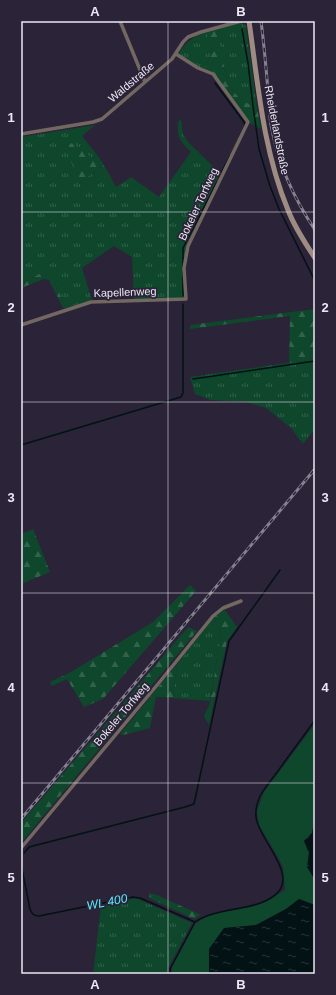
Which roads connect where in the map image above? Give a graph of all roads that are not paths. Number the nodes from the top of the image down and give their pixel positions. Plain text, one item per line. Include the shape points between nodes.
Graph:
1 (120, 21) edge
2 (241, 21) edge
3 (249, 21) edge
4 (176, 54) junction
5 (145, 82) junction
6 (21, 134) edge
7 (315, 258) edge
8 (186, 299) joint
9 (21, 325) edge
10 (242, 601) dead end
11 (21, 848) edge

1 - 5 street
2 - 4 street, Waldstraße via 188,37
3 - 7 main road, Rheiderlandstraße via 262,114 274,170 288,211
4 - 5 street, Waldstraße
4 - 8 street, Bokeler Torfweg via 213,74 248,122 188,246 184,268
5 - 6 street, Waldstraße via 102,119
8 - 9 street, Kapellenweg via 91,302
10 - 11 street, Bokeler Torfweg via 223,608 212,616

